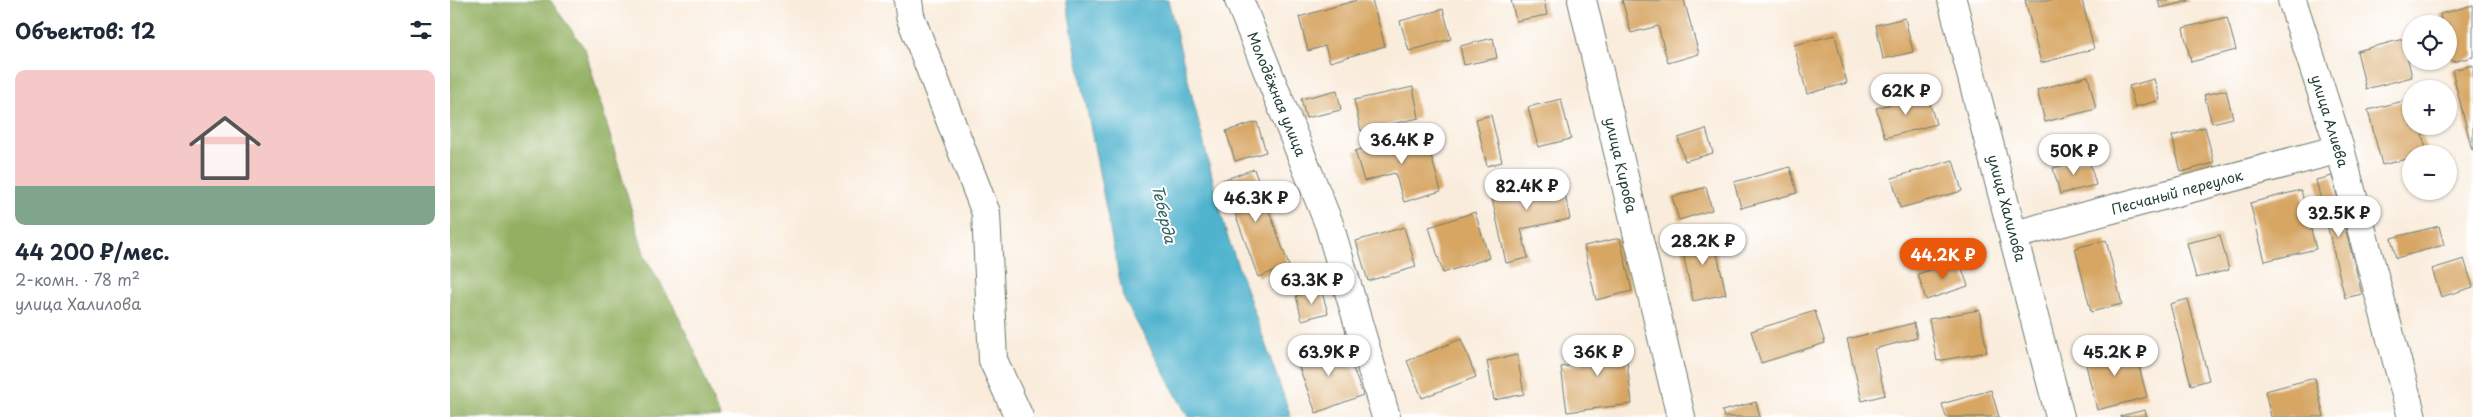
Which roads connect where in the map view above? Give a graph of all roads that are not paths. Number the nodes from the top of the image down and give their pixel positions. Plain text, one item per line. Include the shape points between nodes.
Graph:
1 (908, 0) edge
2 (1239, 0) edge
3 (1582, 0) edge
4 (1952, 0) edge
5 (2292, 0) edge
6 (2340, 149) junction
7 (2014, 235) junction
8 (1019, 417) edge
9 (1386, 417) edge
10 (1681, 417) edge
11 (2060, 417) edge
12 (2412, 417) edge

1 - 8 street via 910,16 986,213 993,360
2 - 9 street, Молодёжная улица via 1329,224
3 - 10 street, улица Кирова
4 - 7 street, улица Халилова
5 - 6 street, улица Алиева
6 - 7 street, Песчаный переулок
6 - 12 street, улица Алиева
7 - 11 street, улица Халилова

